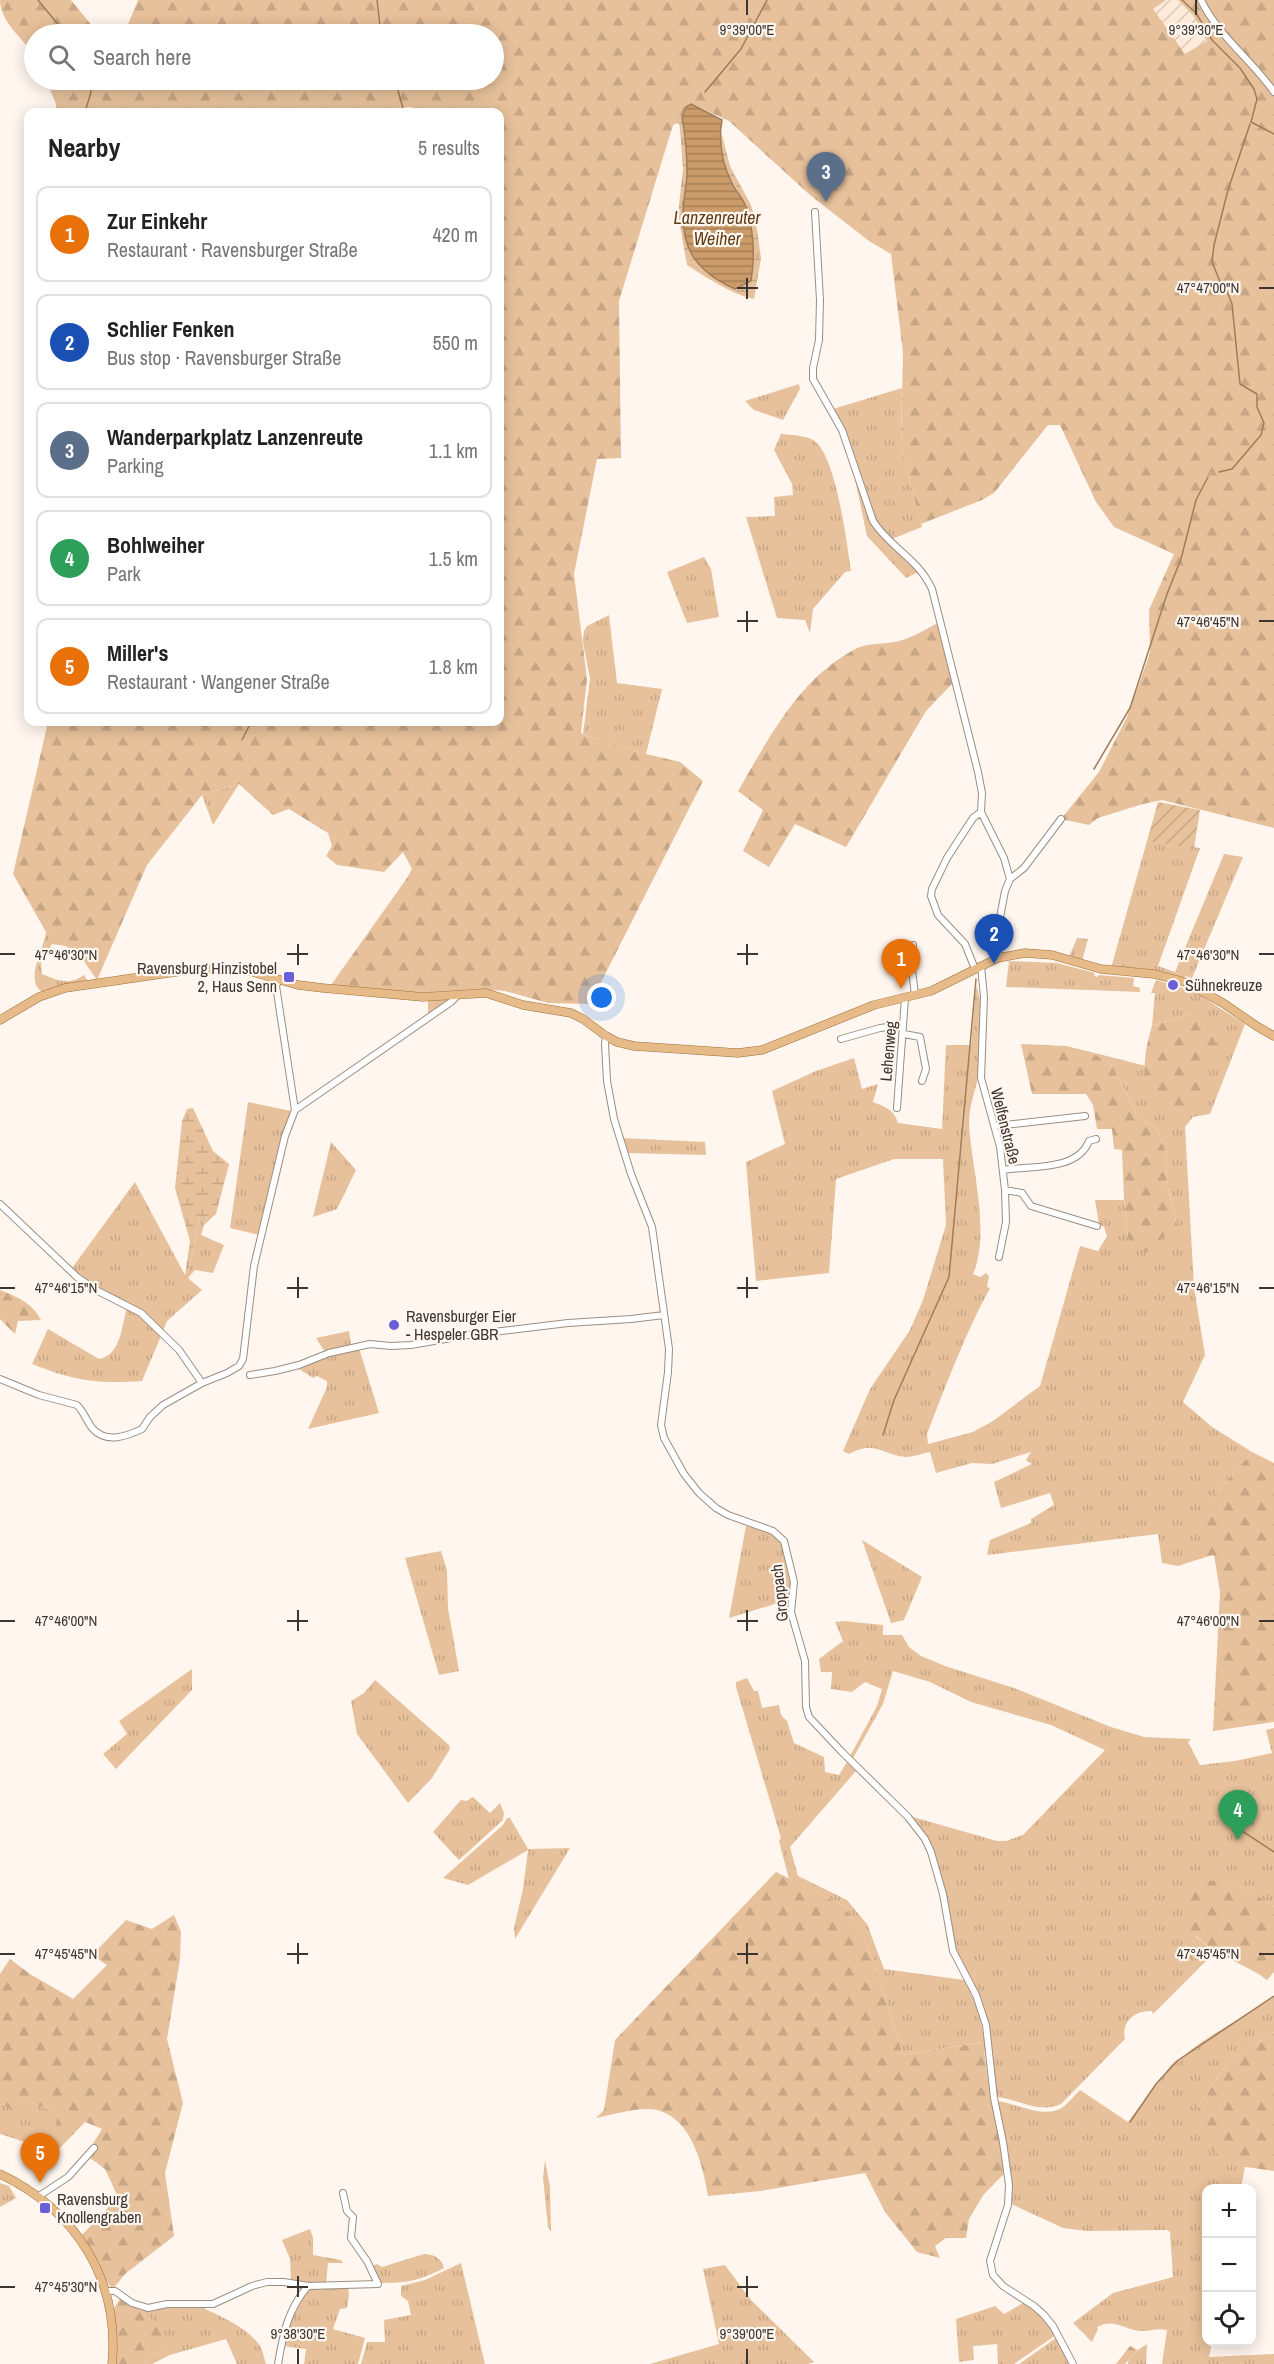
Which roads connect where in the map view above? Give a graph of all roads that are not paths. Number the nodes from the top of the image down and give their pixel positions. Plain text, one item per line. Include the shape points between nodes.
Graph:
1 (1201, 0) edge
2 (1274, 92) edge
3 (815, 212) dead end
4 (981, 812) junction
5 (1061, 819) dead end
6 (1010, 879) junction
7 (913, 945) dead end
8 (998, 958) junction
9 (978, 967) junction
10 (278, 981) junction
11 (458, 995) junction
12 (915, 995) junction
13 (905, 998) junction
14 (0, 1020) edge
15 (903, 1025) junction
16 (904, 1034) junction
17 (606, 1036) junction
18 (1274, 1036) edge
19 (841, 1039) dead end
20 (922, 1081) dead end
21 (897, 1108) dead end
22 (295, 1110) junction
23 (1085, 1116) dead end
24 (995, 1126) junction
25 (1096, 1140) dead end
26 (1004, 1170) junction
27 (1005, 1190) junction
28 (0, 1204) edge
29 (1097, 1226) dead end
30 (999, 1257) dead end
31 (664, 1315) junction
32 (250, 1375) dead end
33 (0, 1379) edge
34 (202, 1383) junction
35 (94, 2148) dead end
36 (0, 2174) edge
37 (343, 2193) dead end
38 (41, 2195) junction
39 (308, 2286) junction
40 (111, 2291) junction
41 (112, 2364) edge
42 (278, 2364) edge
43 (1073, 2364) edge

1 - 2 street via 1224,34
3 - 4 street via 820,300 813,379 849,448 873,521 916,564 932,589 978,772
4 - 6 street
4 - 9 street, Welfenstraße via 946,858 931,896 938,915 965,944
5 - 6 street via 1024,868
6 - 8 street via 998,928
7 - 12 street
8 - 9 main road
8 - 18 main road via 1038,953 1101,969 1154,974 1185,982
9 - 12 main road
9 - 24 street, Welfenstraße via 984,997 981,1078
10 - 11 main road via 408,996
10 - 14 main road via 246,970 216,968 81,985 39,997
10 - 22 street
11 - 17 main road via 486,993 523,1005 565,1012 583,1019
11 - 22 street
12 - 13 main road
13 - 15 street, Lehenweg
13 - 17 main road via 874,1005 762,1050 738,1053 634,1046
15 - 16 street, Lehenweg
15 - 19 street
16 - 20 street via 920,1037 926,1069
16 - 21 street, Lehenweg
17 - 31 street via 607,1081 614,1119 652,1227
22 - 34 street via 285,1136 254,1266 243,1359 239,1366
23 - 24 street
24 - 26 street, Welfenstraße
25 - 26 street via 1089,1141 1084,1151 1061,1164
26 - 27 street, Welfenstraße
27 - 29 street, Welfenstraße via 1022,1193 1031,1206
27 - 30 street via 1006,1222
28 - 34 street via 77,1277 141,1313 179,1350
31 - 32 street via 545,1325 411,1345 370,1344
31 - 43 street, Groppach via 669,1349 661,1425 664,1438 684,1474 716,1508 773,1531 784,1541 794,1582 791,1612 805,1661 809,1717 908,1817 931,1852 953,1951 986,2025 993,2098 1003,2142 1008,2205 991,2268 997,2281 1034,2306 1053,2325
33 - 34 street via 77,1405 93,1429 108,1437 142,1429 163,1405
35 - 38 street via 68,2177
36 - 38 main road
37 - 39 street via 347,2211 353,2217 351,2238 378,2284
38 - 40 main road via 75,2234
39 - 40 street via 267,2282 213,2304 148,2308
39 - 42 street via 288,2317
40 - 41 main road

